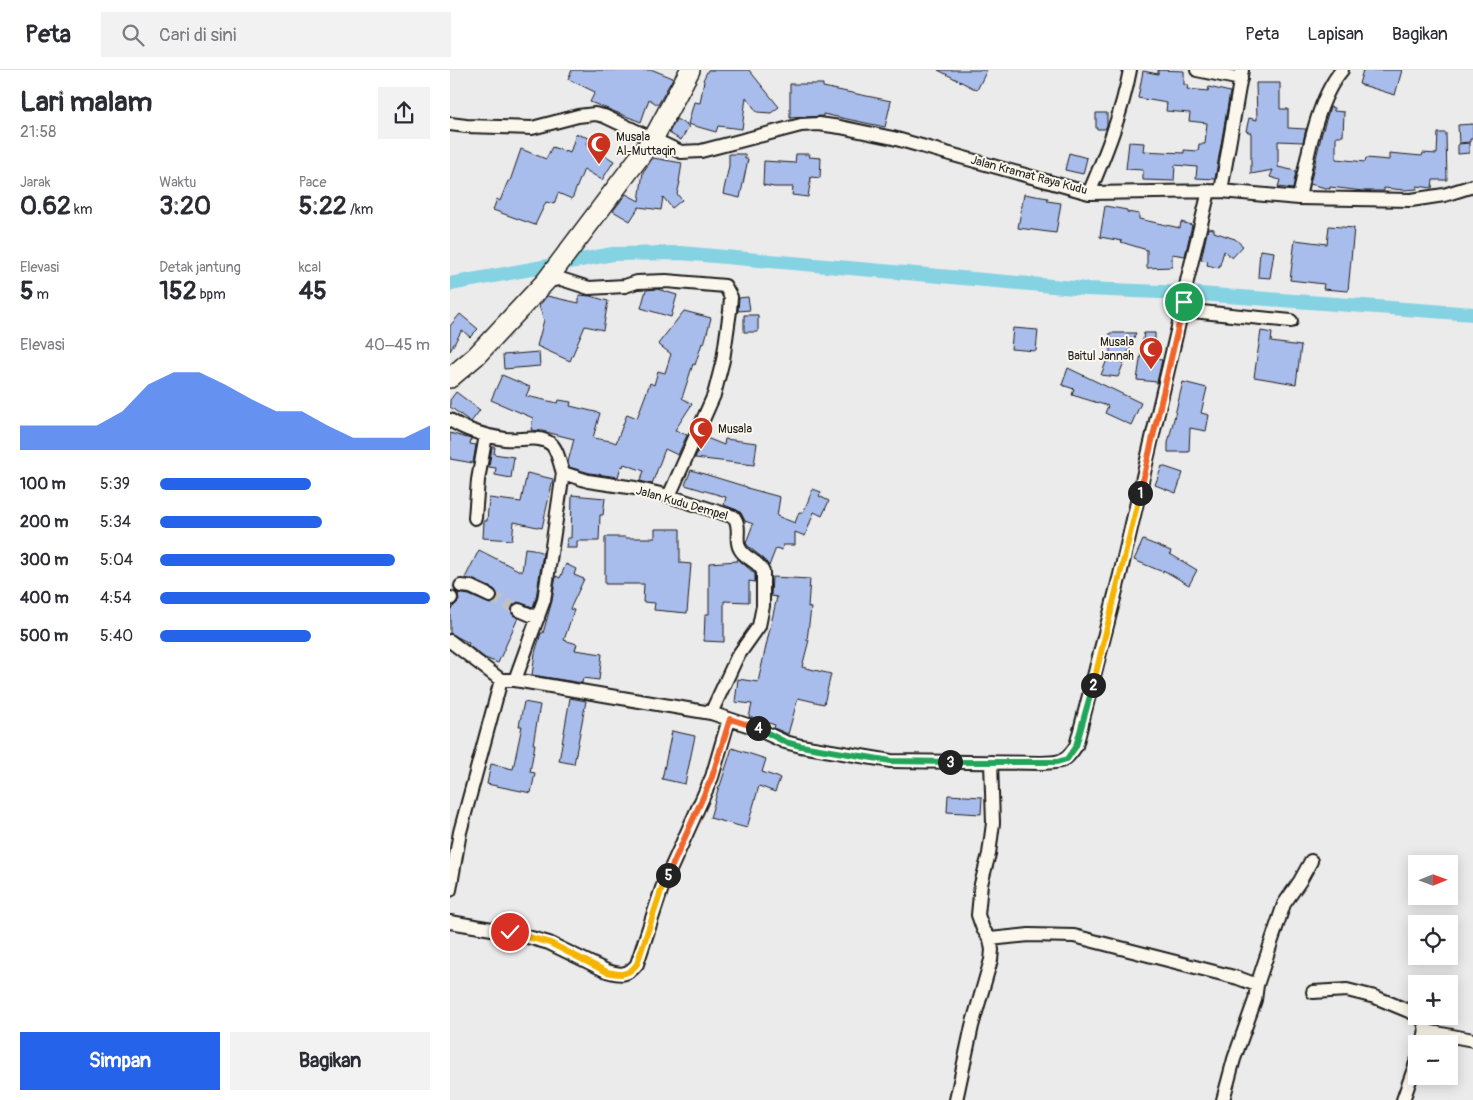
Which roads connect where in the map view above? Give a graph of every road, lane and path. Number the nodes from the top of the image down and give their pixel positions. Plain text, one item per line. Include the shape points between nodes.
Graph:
1 (690, 70) edge
2 (1130, 70) edge
3 (1197, 70) edge
4 (1342, 70) edge
5 (1241, 74) edge
6 (450, 124) edge
7 (653, 139) junction
8 (1473, 186) edge
9 (1215, 191) junction
10 (1089, 192) junction
11 (1299, 198) junction
12 (546, 281) junction
13 (1183, 306) junction
14 (1291, 321) dead end
15 (450, 378) edge
16 (450, 420) edge
17 (486, 435) junction
18 (563, 473) junction
19 (669, 496) junction
20 (475, 518) dead end
21 (461, 586) dead end
22 (490, 596) tunnel mouth
23 (519, 610) tunnel mouth
24 (538, 618) junction
25 (450, 641) edge
26 (501, 680) junction
27 (515, 680) junction
28 (711, 713) junction
29 (730, 719) junction
30 (991, 762) junction
31 (1311, 861) dead end
32 (450, 890) edge
33 (450, 922) edge
34 (990, 939) junction
35 (1257, 985) junction
36 (1313, 992) dead end
37 (1408, 1011) edge
38 (1425, 1025) edge
39 (1426, 1031) junction
40 (1425, 1035) edge
41 (1473, 1040) edge
42 (1408, 1085) edge
43 (956, 1100) edge
44 (1223, 1100) edge
45 (1403, 1100) edge

1 - 7 street
2 - 10 street via 1109,146
3 - 5 street
4 - 11 street via 1322,108 1309,148
5 - 9 street
6 - 7 street, Jalan Kramat Raya Kudu via 532,128 594,114
7 - 10 street, Jalan Kramat Raya Kudu via 681,152 691,152 711,150 801,125 830,124
7 - 12 street
8 - 11 street, Jalan Kramat Raya Kudu via 1444,196 1411,200
9 - 10 street, Jalan Kramat Raya Kudu
9 - 11 street, Jalan Kramat Raya Kudu
9 - 13 street via 1187,280
12 - 15 street via 476,356
12 - 19 street via 561,279 590,288 666,281 725,286 731,296 723,360 716,386
13 - 14 street
13 - 30 street via 1076,746 1067,759 1057,762
16 - 17 street via 464,429
17 - 18 street via 517,440 541,439 552,445
17 - 20 street
18 - 19 street, Jalan Kudu Dempel via 588,481
18 - 24 street via 547,587
19 - 28 street, Jalan Kudu Dempel via 734,518 739,548 763,572 760,626 737,657
21 - 22 street via 471,586
23 - 24 street
24 - 27 street
25 - 26 street
26 - 27 street
26 - 32 street via 460,832
27 - 28 street
28 - 29 street
29 - 30 street via 785,742 891,761
29 - 33 street via 712,777 662,888 632,971 625,974 607,972 550,943 510,932
30 - 34 street via 993,823 978,915
31 - 35 street via 1284,904
34 - 35 street via 1029,935 1074,936
34 - 43 street via 991,960
35 - 44 street
36 - 37 street via 1347,990
38 - 39 street
39 - 40 street
39 - 41 street
42 - 45 street

